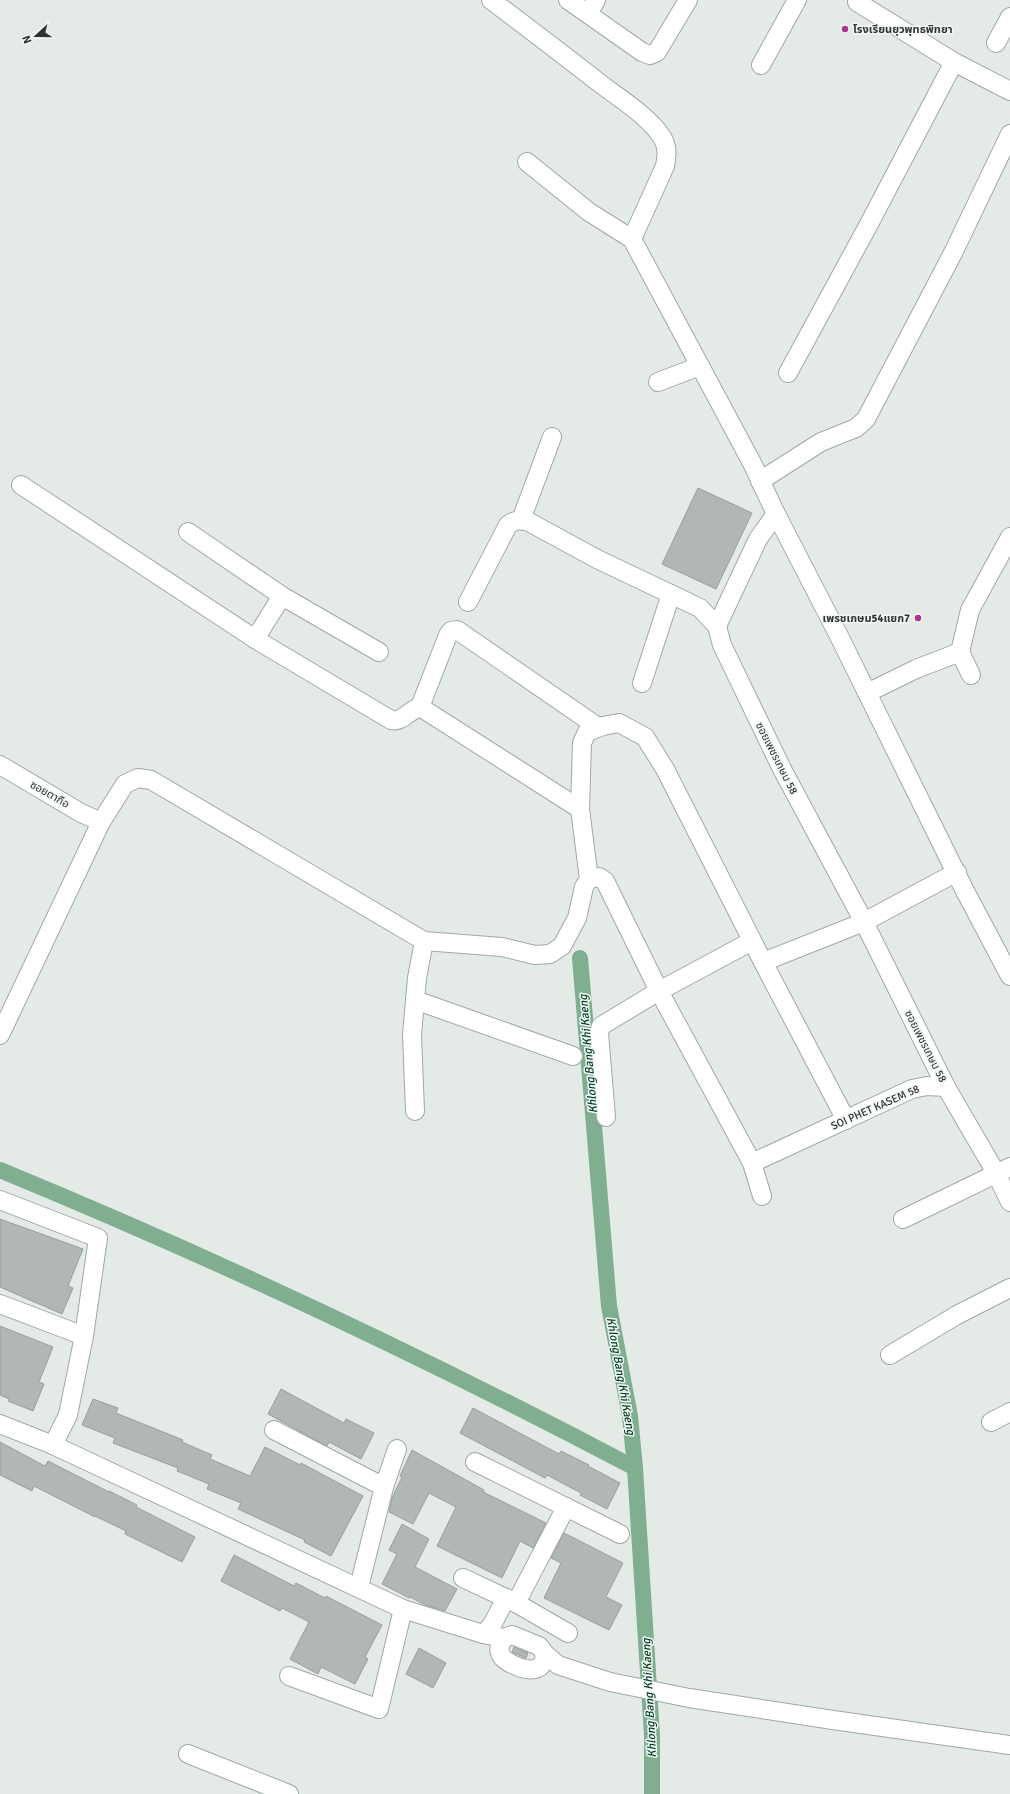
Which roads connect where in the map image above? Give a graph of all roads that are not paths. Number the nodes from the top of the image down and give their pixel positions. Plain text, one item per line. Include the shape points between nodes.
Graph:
1 (491, 0) edge
2 (568, 0) edge
3 (688, 0) edge
4 (797, 0) edge
5 (857, 2) dead end
6 (592, 7) edge
7 (1010, 16) edge
8 (996, 44) dead end
9 (954, 62) junction
10 (761, 65) dead end
11 (1010, 91) edge
12 (1010, 134) edge
13 (527, 162) dead end
14 (632, 239) junction
15 (700, 366) junction
16 (788, 372) dead end
17 (658, 382) dead end
18 (552, 437) dead end
19 (760, 481) junction
20 (21, 485) dead end
21 (776, 514) junction
22 (521, 520) junction
23 (188, 532) dead end
24 (1010, 537) edge
25 (671, 594) junction
26 (282, 596) junction
27 (468, 602) dead end
28 (717, 626) junction
29 (255, 639) junction
30 (378, 652) dead end
31 (960, 652) junction
32 (971, 675) dead end
33 (642, 683) dead end
34 (867, 693) junction
35 (420, 707) junction
36 (598, 727) junction
37 (0, 765) edge
38 (580, 809) junction
39 (101, 822) junction
40 (957, 872) junction
41 (589, 879) junction
42 (864, 922) junction
43 (424, 940) junction
44 (752, 941) junction
45 (762, 962) junction
46 (1010, 976) edge
47 (659, 992) junction
48 (416, 1000) junction
49 (0, 1035) edge
50 (573, 1056) dead end
51 (946, 1087) junction
52 (415, 1111) dead end
53 (606, 1117) dead end
54 (846, 1120) junction
55 (752, 1163) junction
56 (1003, 1170) edge
57 (762, 1196) dead end
58 (0, 1200) edge
59 (1010, 1202) edge
60 (903, 1219) dead end
61 (1010, 1288) edge
62 (0, 1304) edge
63 (84, 1336) junction
64 (890, 1355) dead end
65 (1010, 1412) edge
66 (991, 1422) dead end
67 (0, 1424) edge
68 (274, 1430) dead end
69 (53, 1445) junction
70 (397, 1449) dead end
71 (475, 1462) dead end
72 (384, 1487) junction
73 (566, 1507) junction
74 (620, 1534) dead end
75 (463, 1578) dead end
76 (359, 1587) junction
77 (511, 1600) junction
78 (403, 1609) junction
79 (568, 1633) dead end
80 (494, 1640) junction
81 (541, 1661) junction
82 (288, 1676) dead end
83 (1010, 1745) edge
84 (188, 1754) dead end
85 (289, 1794) edge

1 - 14 street via 632,108 656,129 662,138 666,145 665,166
2 - 6 street
3 - 6 street via 657,52 650,55 642,52
4 - 10 street
5 - 9 street
7 - 8 street
9 - 11 street
9 - 16 street
12 - 19 street via 954,251 866,419 856,428 821,442
13 - 14 street via 589,212
14 - 15 street
15 - 17 street
15 - 19 street
18 - 22 street
19 - 21 street
20 - 29 street
21 - 28 street via 758,539
21 - 34 street
22 - 25 street, ซอยเพชรเกษม 58
22 - 27 street via 508,525
23 - 26 street
24 - 31 street via 970,610
25 - 28 street, ซอยเพชรเกษม 58 via 700,608
25 - 33 street
26 - 29 street
26 - 30 street
28 - 42 street, ซอยเพชรเกษม 58 via 722,645 782,769
29 - 35 street via 391,720 396,721
31 - 32 street
31 - 34 street via 916,669
34 - 40 street
35 - 36 street via 448,635 456,630
35 - 38 street
36 - 38 street via 587,732 582,742
36 - 44 street via 619,723 645,737 665,769
37 - 39 street, ซอยตากือ
38 - 41 street
39 - 43 street via 125,784 138,778 151,780
39 - 49 street
40 - 42 street
40 - 46 street
41 - 43 street via 584,887 577,918 562,946 550,954 535,955 502,947
41 - 47 street via 599,877 605,881
42 - 45 street
42 - 51 street, ซอยเพชรเกษม 58
43 - 48 street
44 - 45 street
44 - 47 street
45 - 54 street
47 - 53 street via 601,1026 599,1033
47 - 55 street
48 - 50 street
48 - 52 street via 412,1035
51 - 54 street, SOI PHET KASEM 58 via 927,1086 912,1089
51 - 56 street
54 - 55 street, SOI PHET KASEM 58
55 - 57 street
56 - 59 street
56 - 60 street
58 - 63 street via 98,1238
61 - 64 street via 957,1315
62 - 63 street
63 - 69 street via 68,1415
65 - 66 street
67 - 69 street
68 - 72 street
69 - 76 street
70 - 72 street
71 - 73 street
72 - 76 street
73 - 74 street
73 - 77 street
75 - 77 street
76 - 78 street
77 - 79 street
77 - 80 street via 492,1625
78 - 80 street
78 - 82 street via 379,1709
80 - 81 street via 517,1636 539,1646
80 - 81 street via 507,1661 530,1670
81 - 83 street via 610,1682 689,1698
84 - 85 street

